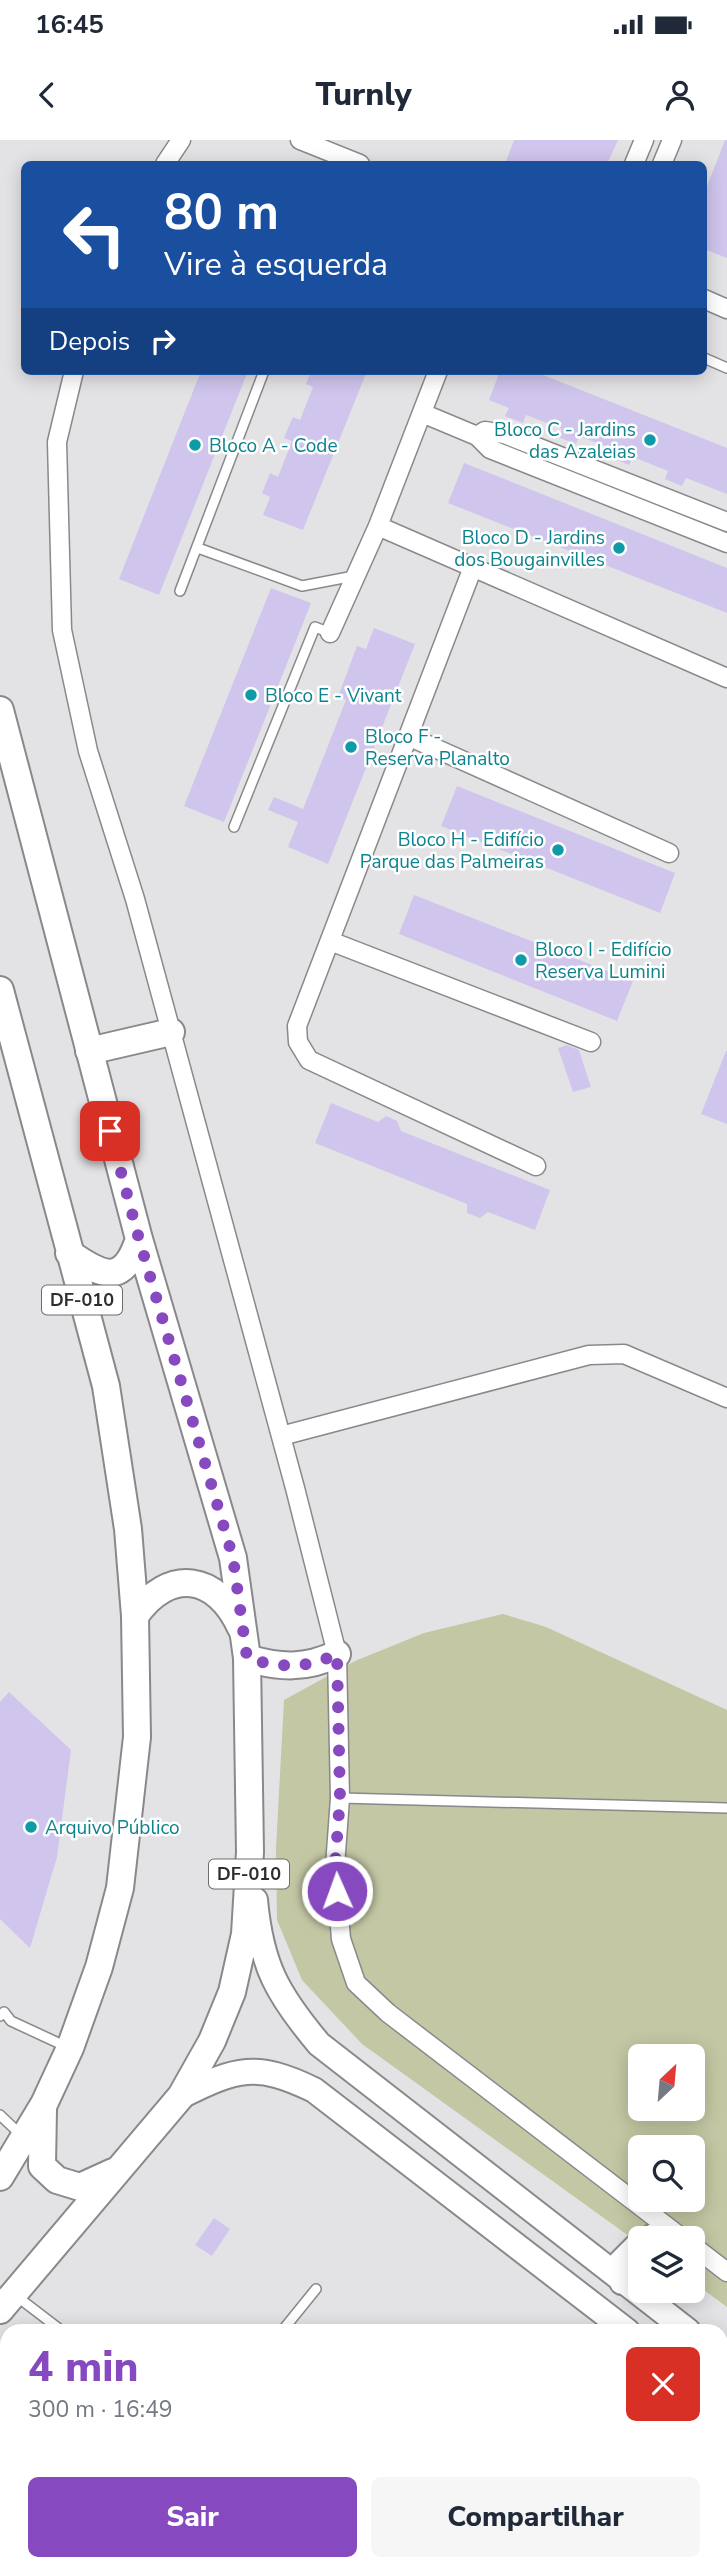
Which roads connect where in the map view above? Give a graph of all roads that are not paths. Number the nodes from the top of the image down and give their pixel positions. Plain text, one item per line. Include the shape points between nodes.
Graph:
1 (181, 140) edge
2 (300, 140) edge
3 (644, 140) edge
4 (672, 140) edge
5 (330, 159) edge
6 (167, 161) edge
7 (635, 161) edge
8 (663, 161) edge
9 (707, 300) edge
10 (727, 309) edge
11 (707, 360) edge
12 (727, 368) edge
13 (73, 375) edge
14 (263, 375) edge
15 (437, 375) edge
16 (422, 412) junction
17 (477, 436) junction
18 (727, 522) edge
19 (378, 526) junction
20 (727, 544) edge
21 (198, 548) junction
22 (473, 567) junction
23 (355, 576) junction
24 (180, 591) dead end
25 (330, 633) joint
26 (727, 678) edge
27 (0, 710) edge
28 (408, 736) junction
29 (234, 827) dead end
30 (669, 853) dead end
31 (330, 941) junction
32 (1, 998) edge
33 (170, 1032) junction
34 (591, 1042) dead end
35 (89, 1051) junction
36 (536, 1166) dead end
37 (139, 1239) junction
38 (69, 1252) junction
39 (727, 1398) edge
40 (281, 1436) junction
41 (135, 1616) junction
42 (247, 1648) junction
43 (337, 1654) junction
44 (340, 1798) junction
45 (727, 1808) edge
46 (250, 1852) junction
47 (0, 2016) edge
48 (70, 2048) junction
49 (181, 2096) junction
50 (44, 2104) junction
51 (0, 2115) edge
52 (24, 2138) junction
53 (119, 2169) junction
54 (0, 2177) edge
55 (666, 2226) edge
56 (628, 2255) edge
57 (705, 2255) edge
58 (727, 2272) edge
59 (622, 2282) junction
60 (316, 2289) dead end
61 (7, 2302) edge
62 (49, 2324) edge
63 (288, 2324) edge
64 (614, 2324) edge
65 (679, 2324) edge

1 - 6 street
2 - 5 street
3 - 7 street
4 - 8 street
9 - 10 street
11 - 12 lane
13 - 33 street via 57,442 62,630 88,751 135,899
14 - 21 lane
15 - 16 street
16 - 17 street
16 - 19 street
17 - 18 street via 485,431 504,434
17 - 20 street via 491,449
19 - 22 street
19 - 23 street
21 - 23 lane via 302,586
21 - 24 lane
22 - 26 street
22 - 28 street
23 - 25 street
25 - 29 lane via 315,627
27 - 35 main road, DF-010
28 - 30 street
28 - 31 street
31 - 34 street
31 - 36 street via 297,1026 298,1042 309,1060
32 - 38 main road, DF-010
33 - 35 main road
33 - 40 street
35 - 37 main road, DF-010
37 - 38 main road via 132,1261 119,1271 96,1272
37 - 42 main road, DF-010 via 233,1558
38 - 41 main road, DF-010 via 106,1386 128,1529
39 - 40 street via 624,1354 589,1355
40 - 43 street
41 - 42 main road via 154,1593 190,1583 209,1590 234,1612
41 - 48 main road, DF-010 via 137,1737 120,1888 99,1967
42 - 43 main road via 290,1667 316,1664
42 - 46 main road, DF-010
43 - 44 street
44 - 45 lane
44 - 55 street via 335,1866 341,1939 356,1983 388,2013
46 - 49 main road, DF-010 via 245,1934 232,1992 212,2041
46 - 59 main road via 257,1930 267,1967 289,2009 319,2044
47 - 48 lane via 4,2012 11,2021
48 - 50 main road, DF-010
49 - 53 main road, DF-010
49 - 64 main road via 224,2074 249,2071 282,2074 314,2090
50 - 52 main road, DF-010
50 - 53 main road via 43,2166 57,2180 80,2187
51 - 52 lane
52 - 54 main road, DF-010
53 - 61 main road, DF-010
56 - 59 main road via 621,2262
57 - 58 street
59 - 65 main road
60 - 63 lane
61 - 62 lane

